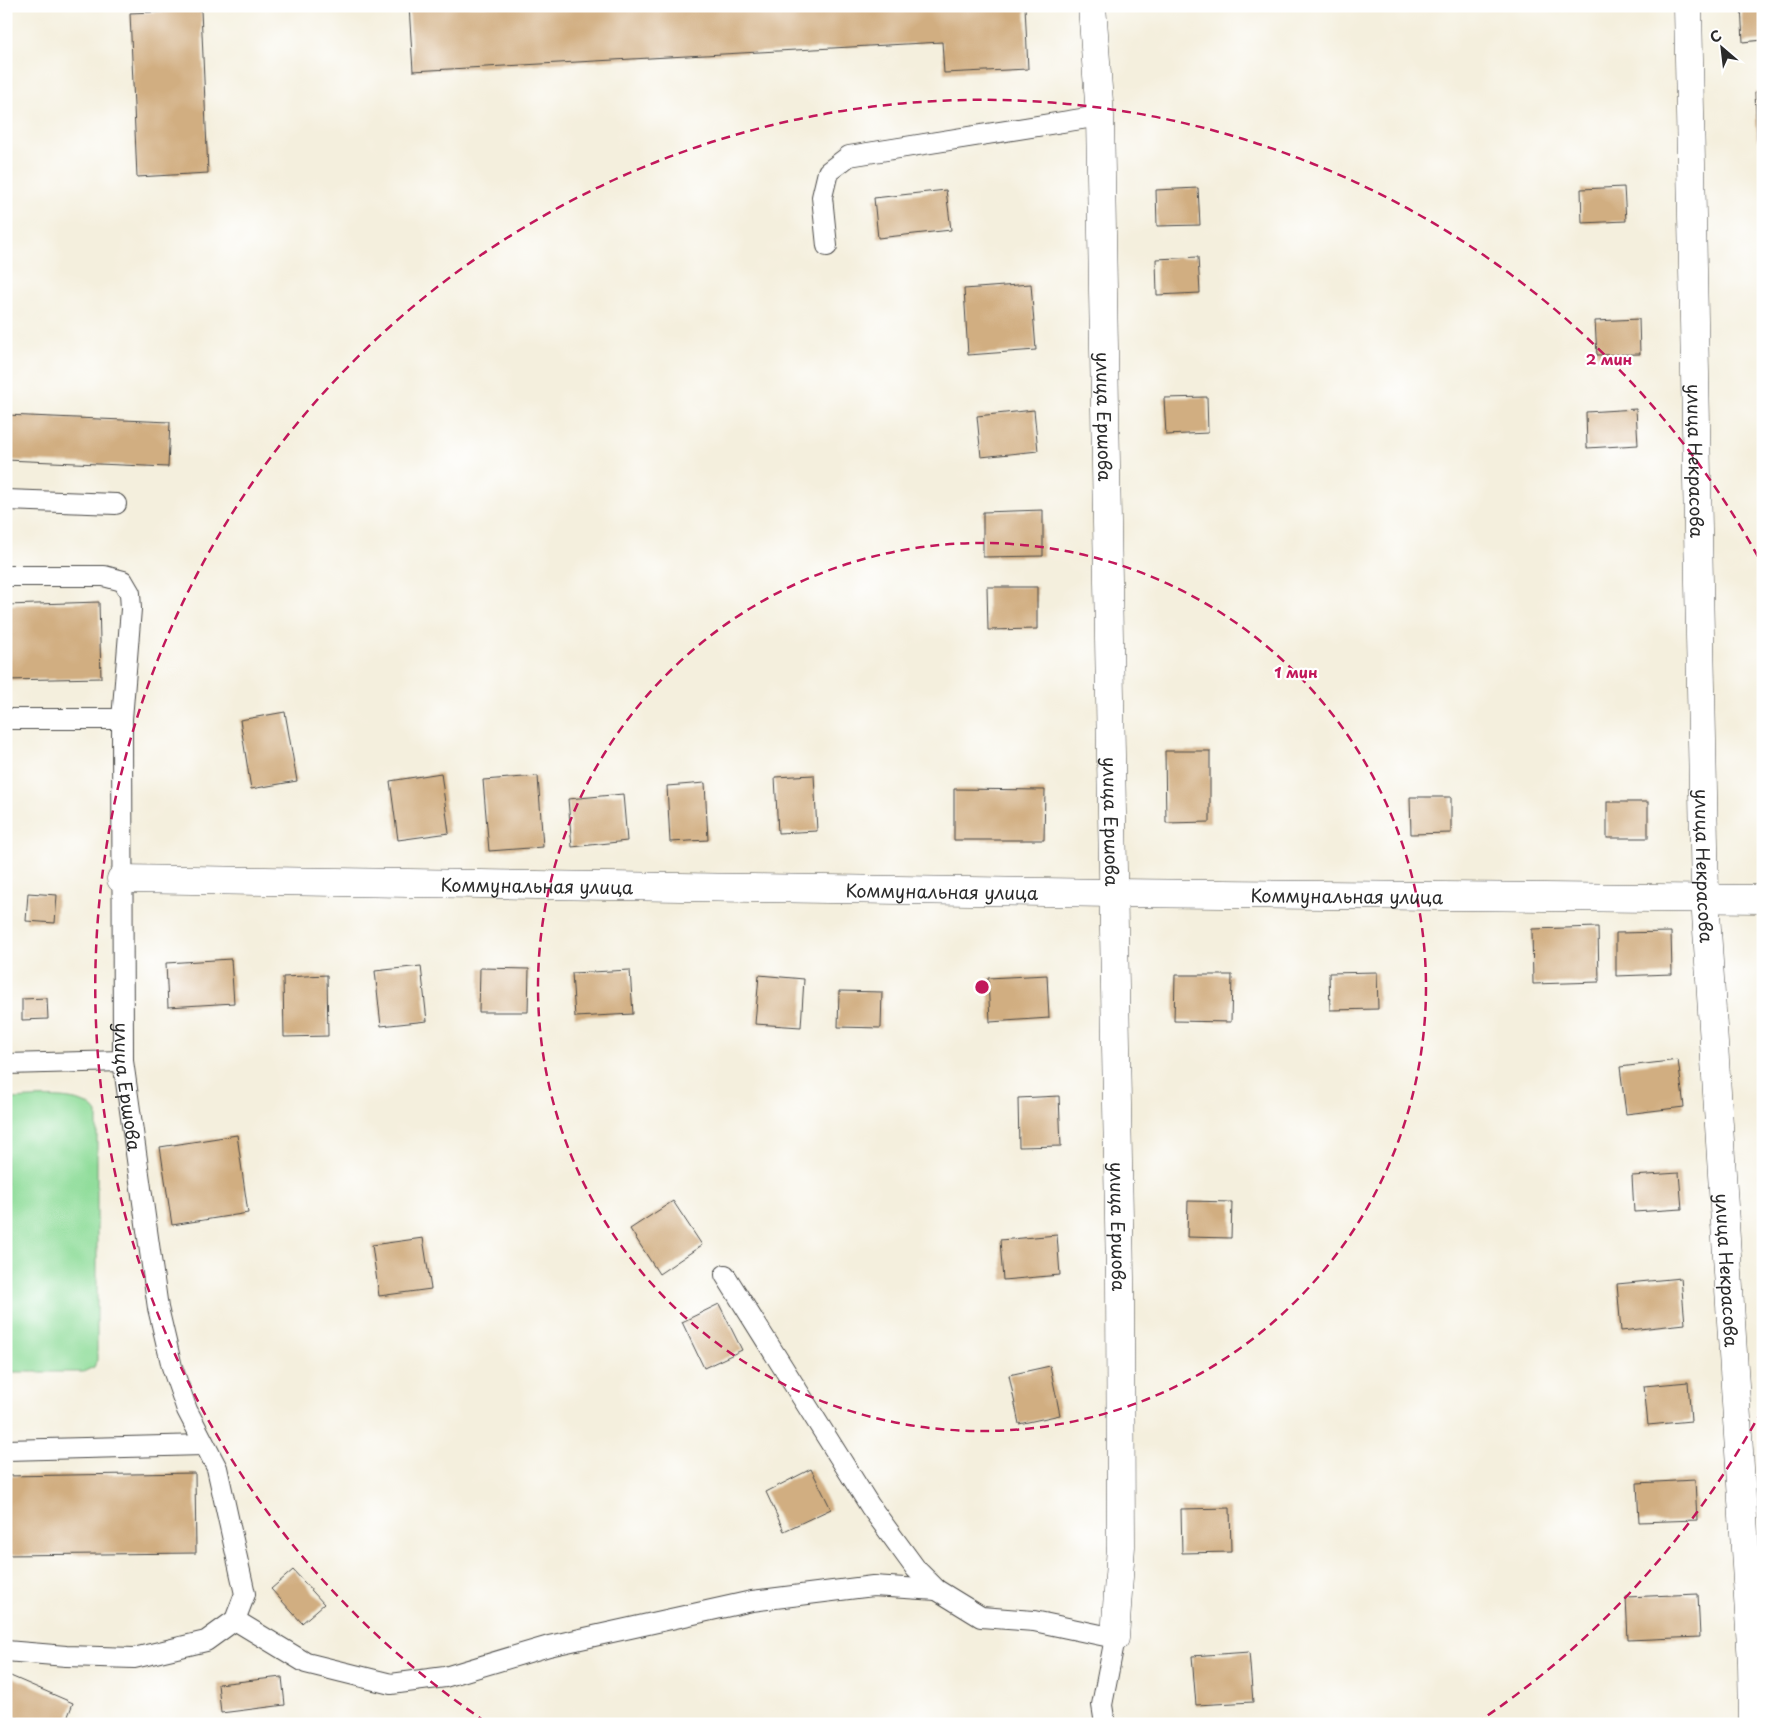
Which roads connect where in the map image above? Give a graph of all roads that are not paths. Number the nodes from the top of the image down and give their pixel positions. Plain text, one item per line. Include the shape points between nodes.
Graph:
1 (1092, 6) edge
2 (1688, 6) edge
3 (1100, 116) junction
4 (827, 246) dead end
5 (6, 500) edge
6 (116, 504) dead end
7 (6, 576) edge
8 (6, 719) edge
9 (122, 719) junction
10 (121, 879) junction
11 (1112, 893) junction
12 (1705, 897) junction
13 (1763, 899) edge
14 (123, 1061) junction
15 (6, 1064) edge
16 (725, 1275) dead end
17 (204, 1445) junction
18 (6, 1450) edge
19 (937, 1590) junction
20 (235, 1620) junction
21 (1115, 1638) junction
22 (6, 1651) edge
23 (1105, 1724) edge
24 (1753, 1724) edge

1 - 3 street, улица Ершова
2 - 12 street, улица Некрасова
3 - 4 lane via 849,156 828,172 822,197
3 - 11 street, улица Ершова
5 - 6 lane
7 - 9 lane, улица Ершова via 104,576 123,581 130,593 131,609
8 - 9 lane
9 - 10 lane, улица Ершова
10 - 11 street, Коммунальная улица
10 - 14 lane, улица Ершова
11 - 12 street, Коммунальная улица
11 - 21 street, улица Ершова via 1121,1546
12 - 13 street, Коммунальная улица
12 - 24 street, улица Некрасова via 1752,1653
14 - 15 lane
14 - 17 lane, улица Ершова via 158,1308 172,1367
16 - 19 lane via 870,1506 916,1569
17 - 18 lane
17 - 20 lane, улица Ершова via 217,1468 245,1594
19 - 20 lane via 873,1586 752,1601 549,1646 445,1677 391,1684 306,1663
19 - 21 lane via 981,1617 1034,1621
20 - 22 lane via 206,1641 134,1658
21 - 23 lane via 1102,1705

